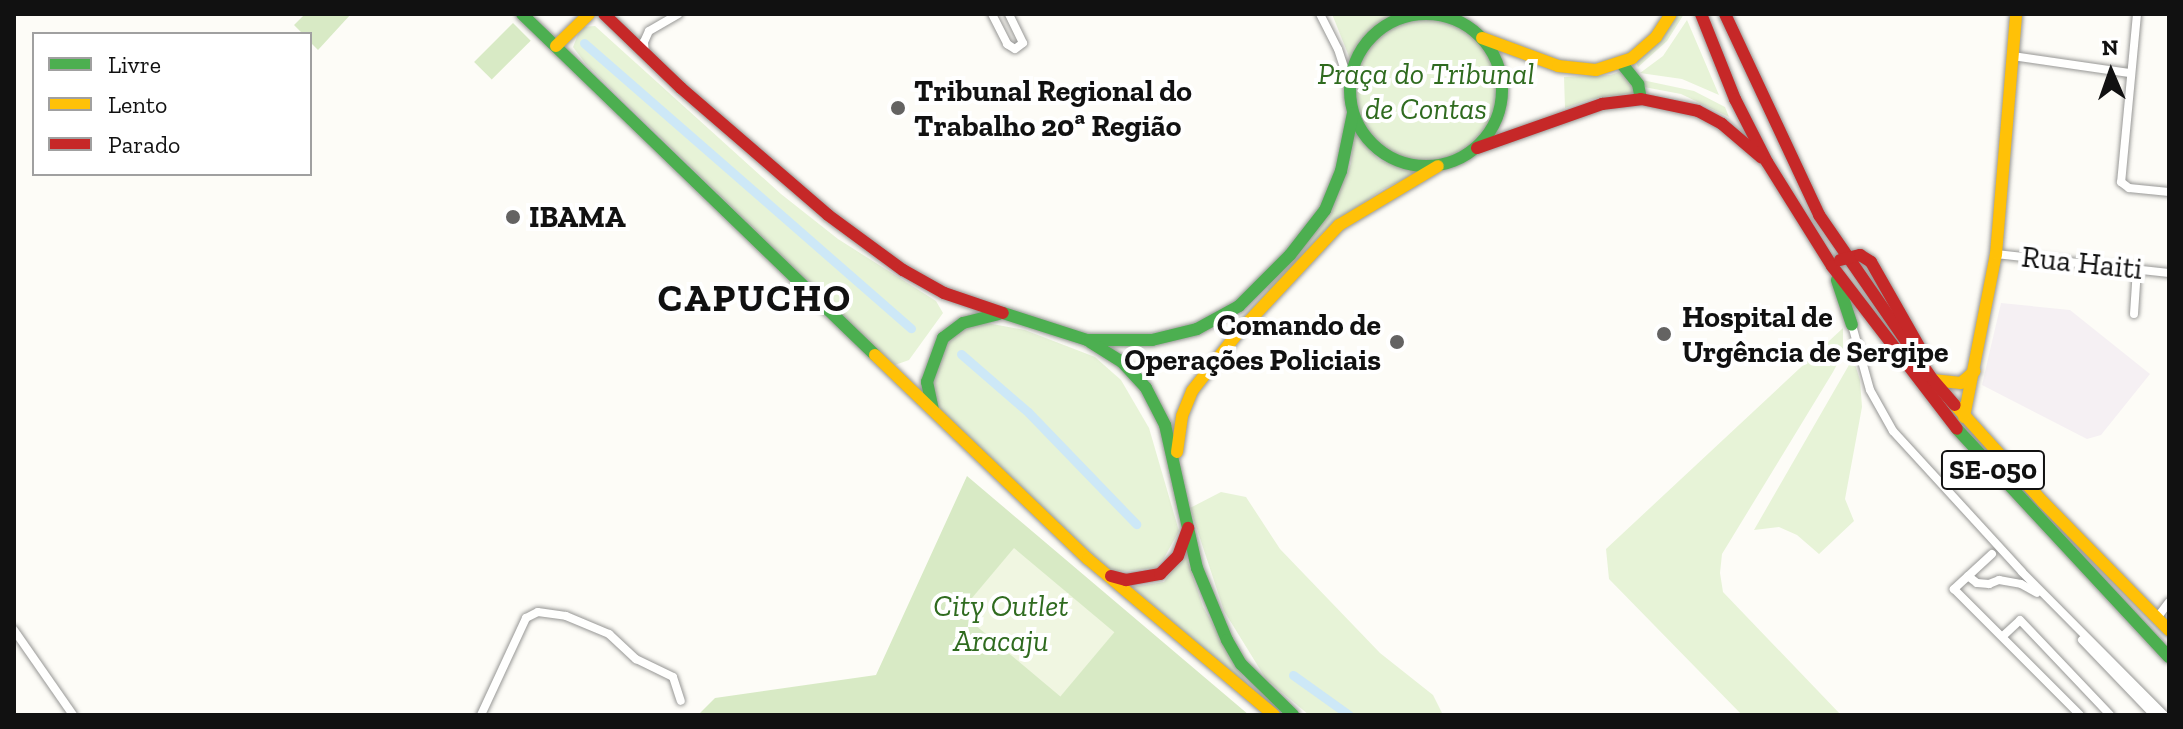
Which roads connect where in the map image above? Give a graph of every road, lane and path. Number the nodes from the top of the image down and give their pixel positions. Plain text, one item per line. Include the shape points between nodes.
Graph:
1 (522, 14) edge
2 (589, 14) edge
3 (604, 14) edge
4 (679, 14) edge
5 (992, 14) edge
6 (1009, 14) edge
7 (1320, 14) edge
8 (1428, 14) edge
9 (1671, 14) edge
10 (1701, 14) edge
11 (1725, 14) edge
12 (2016, 14) edge
13 (2137, 14) edge
14 (1482, 38) junction
15 (556, 46) junction
16 (645, 54) junction
17 (2013, 56) junction
18 (1622, 64) junction
19 (2129, 73) junction
20 (1350, 86) junction
21 (1641, 99) junction
22 (1353, 113) junction
23 (1474, 149) junction
24 (1767, 162) junction
25 (1439, 165) junction
26 (2169, 192) edge
27 (1996, 254) junction
28 (1845, 257) junction
29 (1833, 267) junction
30 (2137, 269) junction
31 (2169, 273) edge
32 (1257, 290) junction
33 (1269, 299) junction
34 (1001, 313) junction
35 (2134, 314) dead end
36 (1852, 325) joint
37 (1087, 340) junction
38 (1976, 368) junction
39 (1933, 380) junction
40 (934, 412) junction
41 (1964, 417) junction
42 (1176, 463) junction
43 (1188, 527) junction
44 (1992, 554) dead end
45 (1108, 575) junction
46 (1968, 576) junction
47 (2169, 602) edge
48 (2157, 618) junction
49 (14, 630) edge
50 (2169, 630) edge
51 (2003, 636) junction
52 (2169, 657) edge
53 (681, 701) dead end
54 (73, 715) edge
55 (481, 715) edge
56 (1274, 715) edge
57 (1293, 715) edge
58 (2080, 715) edge
59 (2110, 715) edge
60 (2154, 715) edge
61 (2164, 715) edge

1 - 15 main road
2 - 15 main road
3 - 16 main road
4 - 16 street via 649,31
5 - 6 street via 1015,49 1023,43
7 - 20 street
8 - 14 main road via 1454,20
8 - 20 main road via 1401,18 1372,36 1357,58
9 - 18 main road via 1656,37
10 - 24 main road, SE-050
11 - 28 main road via 1794,163
12 - 17 main road
13 - 19 street
14 - 18 main road via 1567,68 1596,70
14 - 23 main road via 1495,57 1502,100 1487,136
15 - 40 main road
16 - 34 main road via 828,215 903,270 944,293
17 - 19 street
17 - 27 main road
18 - 21 main road via 1638,84
19 - 26 street via 2121,182 2129,188
20 - 22 main road
21 - 23 main road via 1602,104
21 - 24 main road via 1698,111
22 - 25 main road via 1382,152 1412,165
22 - 32 main road via 1341,171 1325,210
23 - 25 main road
24 - 29 main road, SE-050
25 - 33 main road via 1339,225
27 - 30 street, Rua Haiti
27 - 38 main road
28 - 29 main road
28 - 39 main road via 1860,255 1871,262 1926,358
29 - 36 main road
29 - 52 main road, SE-050 via 1959,432
30 - 31 street, Rua Haiti
30 - 35 street
32 - 33 main road
32 - 37 main road via 1197,329 1152,340
33 - 42 main road via 1192,391 1182,416
34 - 37 main road
34 - 40 main road via 963,323 943,338 927,382
36 - 61 street via 1870,390 1893,431 2022,572
37 - 42 main road via 1122,362 1146,388
38 - 39 main road via 1961,383
38 - 41 main road
39 - 41 main road, SE-050
40 - 45 main road
41 - 48 main road, SE-050
42 - 43 main road
43 - 45 main road via 1178,556 1160,574 1126,580
43 - 57 main road via 1197,568 1227,640 1241,664
44 - 46 street
45 - 56 main road
46 - 51 street via 1954,589
46 - 60 street via 1977,583 1999,580 2034,590
47 - 48 street
48 - 50 main road, SE-050
49 - 54 street
51 - 58 street
51 - 59 street via 2020,620
53 - 55 street via 673,677 636,659 609,634 566,616 538,612 526,618

